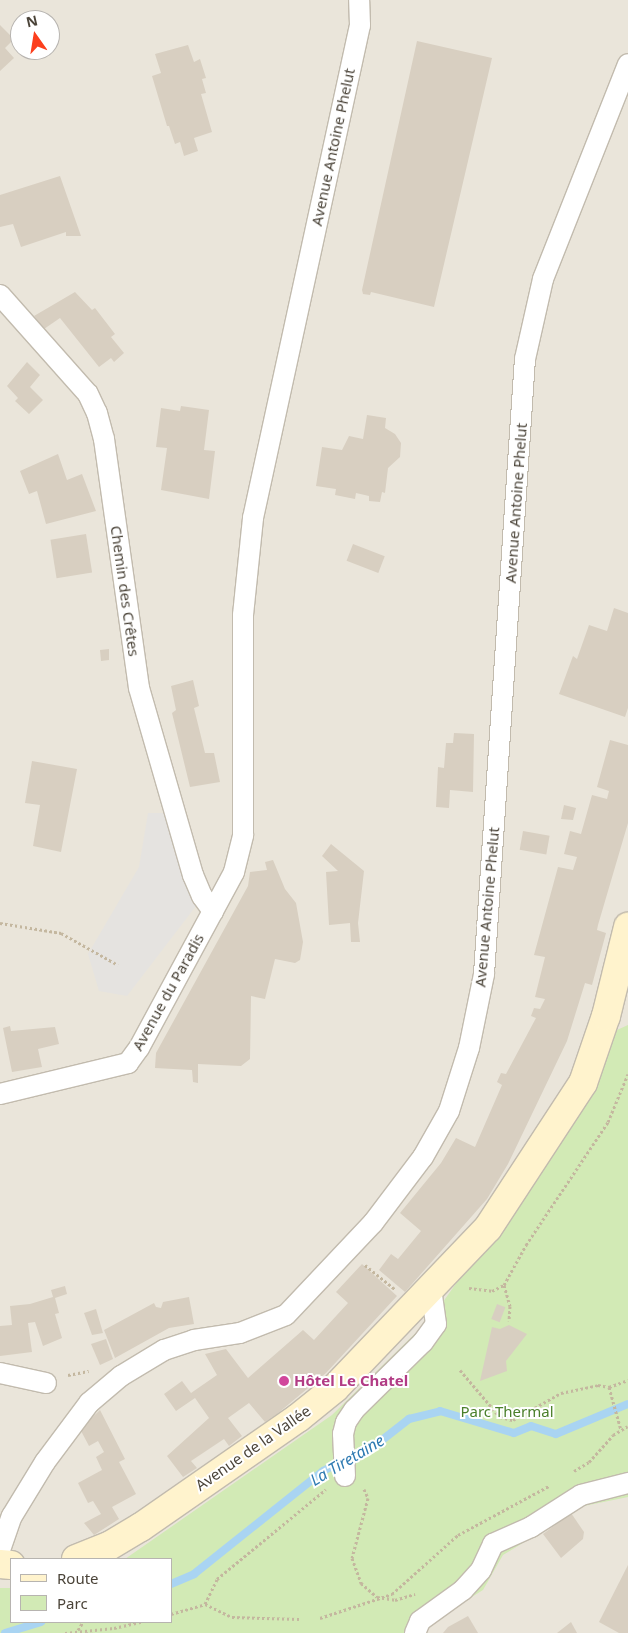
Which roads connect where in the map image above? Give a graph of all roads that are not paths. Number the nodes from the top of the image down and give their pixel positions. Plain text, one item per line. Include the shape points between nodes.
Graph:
1 (359, 0) edge
2 (628, 64) edge
3 (0, 295) edge
4 (213, 911) junction
5 (628, 927) edge
6 (0, 1094) edge
7 (423, 1297) junction
8 (0, 1373) edge
9 (46, 1383) road end
10 (345, 1476) road end
11 (628, 1483) edge
12 (0, 1550) edge
13 (79, 1558) edge
14 (415, 1633) edge

1 - 4 street, Avenue Antoine Phelut via 360,25 253,518 243,615 243,835 234,872
2 - 12 street, Avenue Antoine Phelut via 543,280 525,359 484,974 469,1048 449,1111 423,1157 373,1223 286,1316 240,1333 194,1340 164,1350 121,1376 89,1403 44,1462 12,1516
3 - 4 street, Chemin des Crêtes via 88,394 97,413 104,439 139,688 193,875
4 - 6 street, Avenue du Paradis via 128,1063
5 - 7 main road, Avenue de la Vallée via 606,1016 583,1083 488,1228
7 - 10 street via 436,1324 423,1342 354,1410 346,1422 343,1434
7 - 13 main road, Avenue de la Vallée via 335,1388 298,1418 141,1527 109,1546
8 - 9 street
11 - 14 street via 581,1495 531,1527 492,1544 481,1570 462,1590 420,1621

